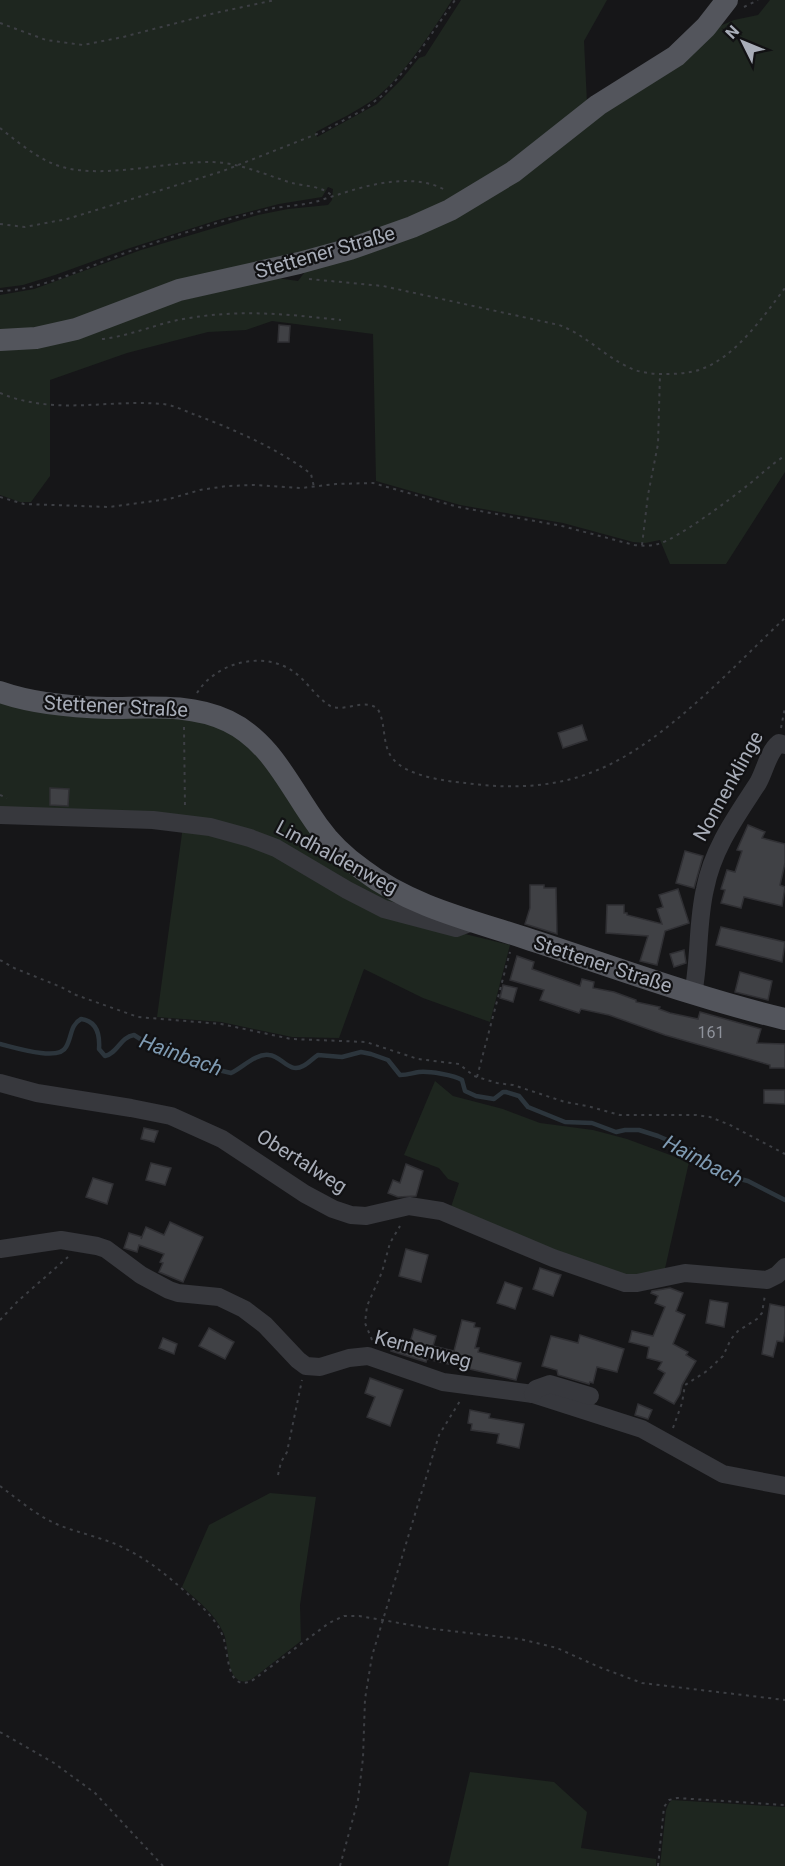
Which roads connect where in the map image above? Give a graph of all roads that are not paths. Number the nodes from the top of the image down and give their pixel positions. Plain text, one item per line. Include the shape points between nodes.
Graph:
1 (727, 0) edge
2 (0, 340) edge
3 (0, 692) edge
4 (783, 744) edge
5 (0, 815) edge
6 (472, 922) junction
7 (693, 994) junction
8 (785, 1019) edge
9 (0, 1083) edge
10 (0, 1249) edge
11 (785, 1268) edge
12 (533, 1394) junction
13 (590, 1396) dead end
14 (785, 1486) edge

1 - 2 main road, Stettener Straße via 676,56 598,105 513,172 460,205 326,257 179,290 84,327 36,338
3 - 6 main road, Stettener Straße via 65,706 193,710 226,720 256,740 331,842 371,876
4 - 7 street, Nonnenklinge via 775,747 760,779 726,831 708,873
5 - 6 street, Lindhaldenweg via 110,818 217,829 268,845 387,910 456,928
6 - 7 main road, Stettener Straße
7 - 8 main road, Stettener Straße
9 - 11 street, Obertalweg via 171,1116 232,1145 333,1209 366,1216 409,1206 441,1211 625,1283 685,1274 767,1280
10 - 12 street, Kernenweg via 61,1240 106,1250 169,1290 219,1297 244,1309 306,1366 320,1367 360,1356 428,1378
12 - 13 street via 537,1388 550,1384
12 - 14 street, Kernenweg via 642,1429 723,1474

